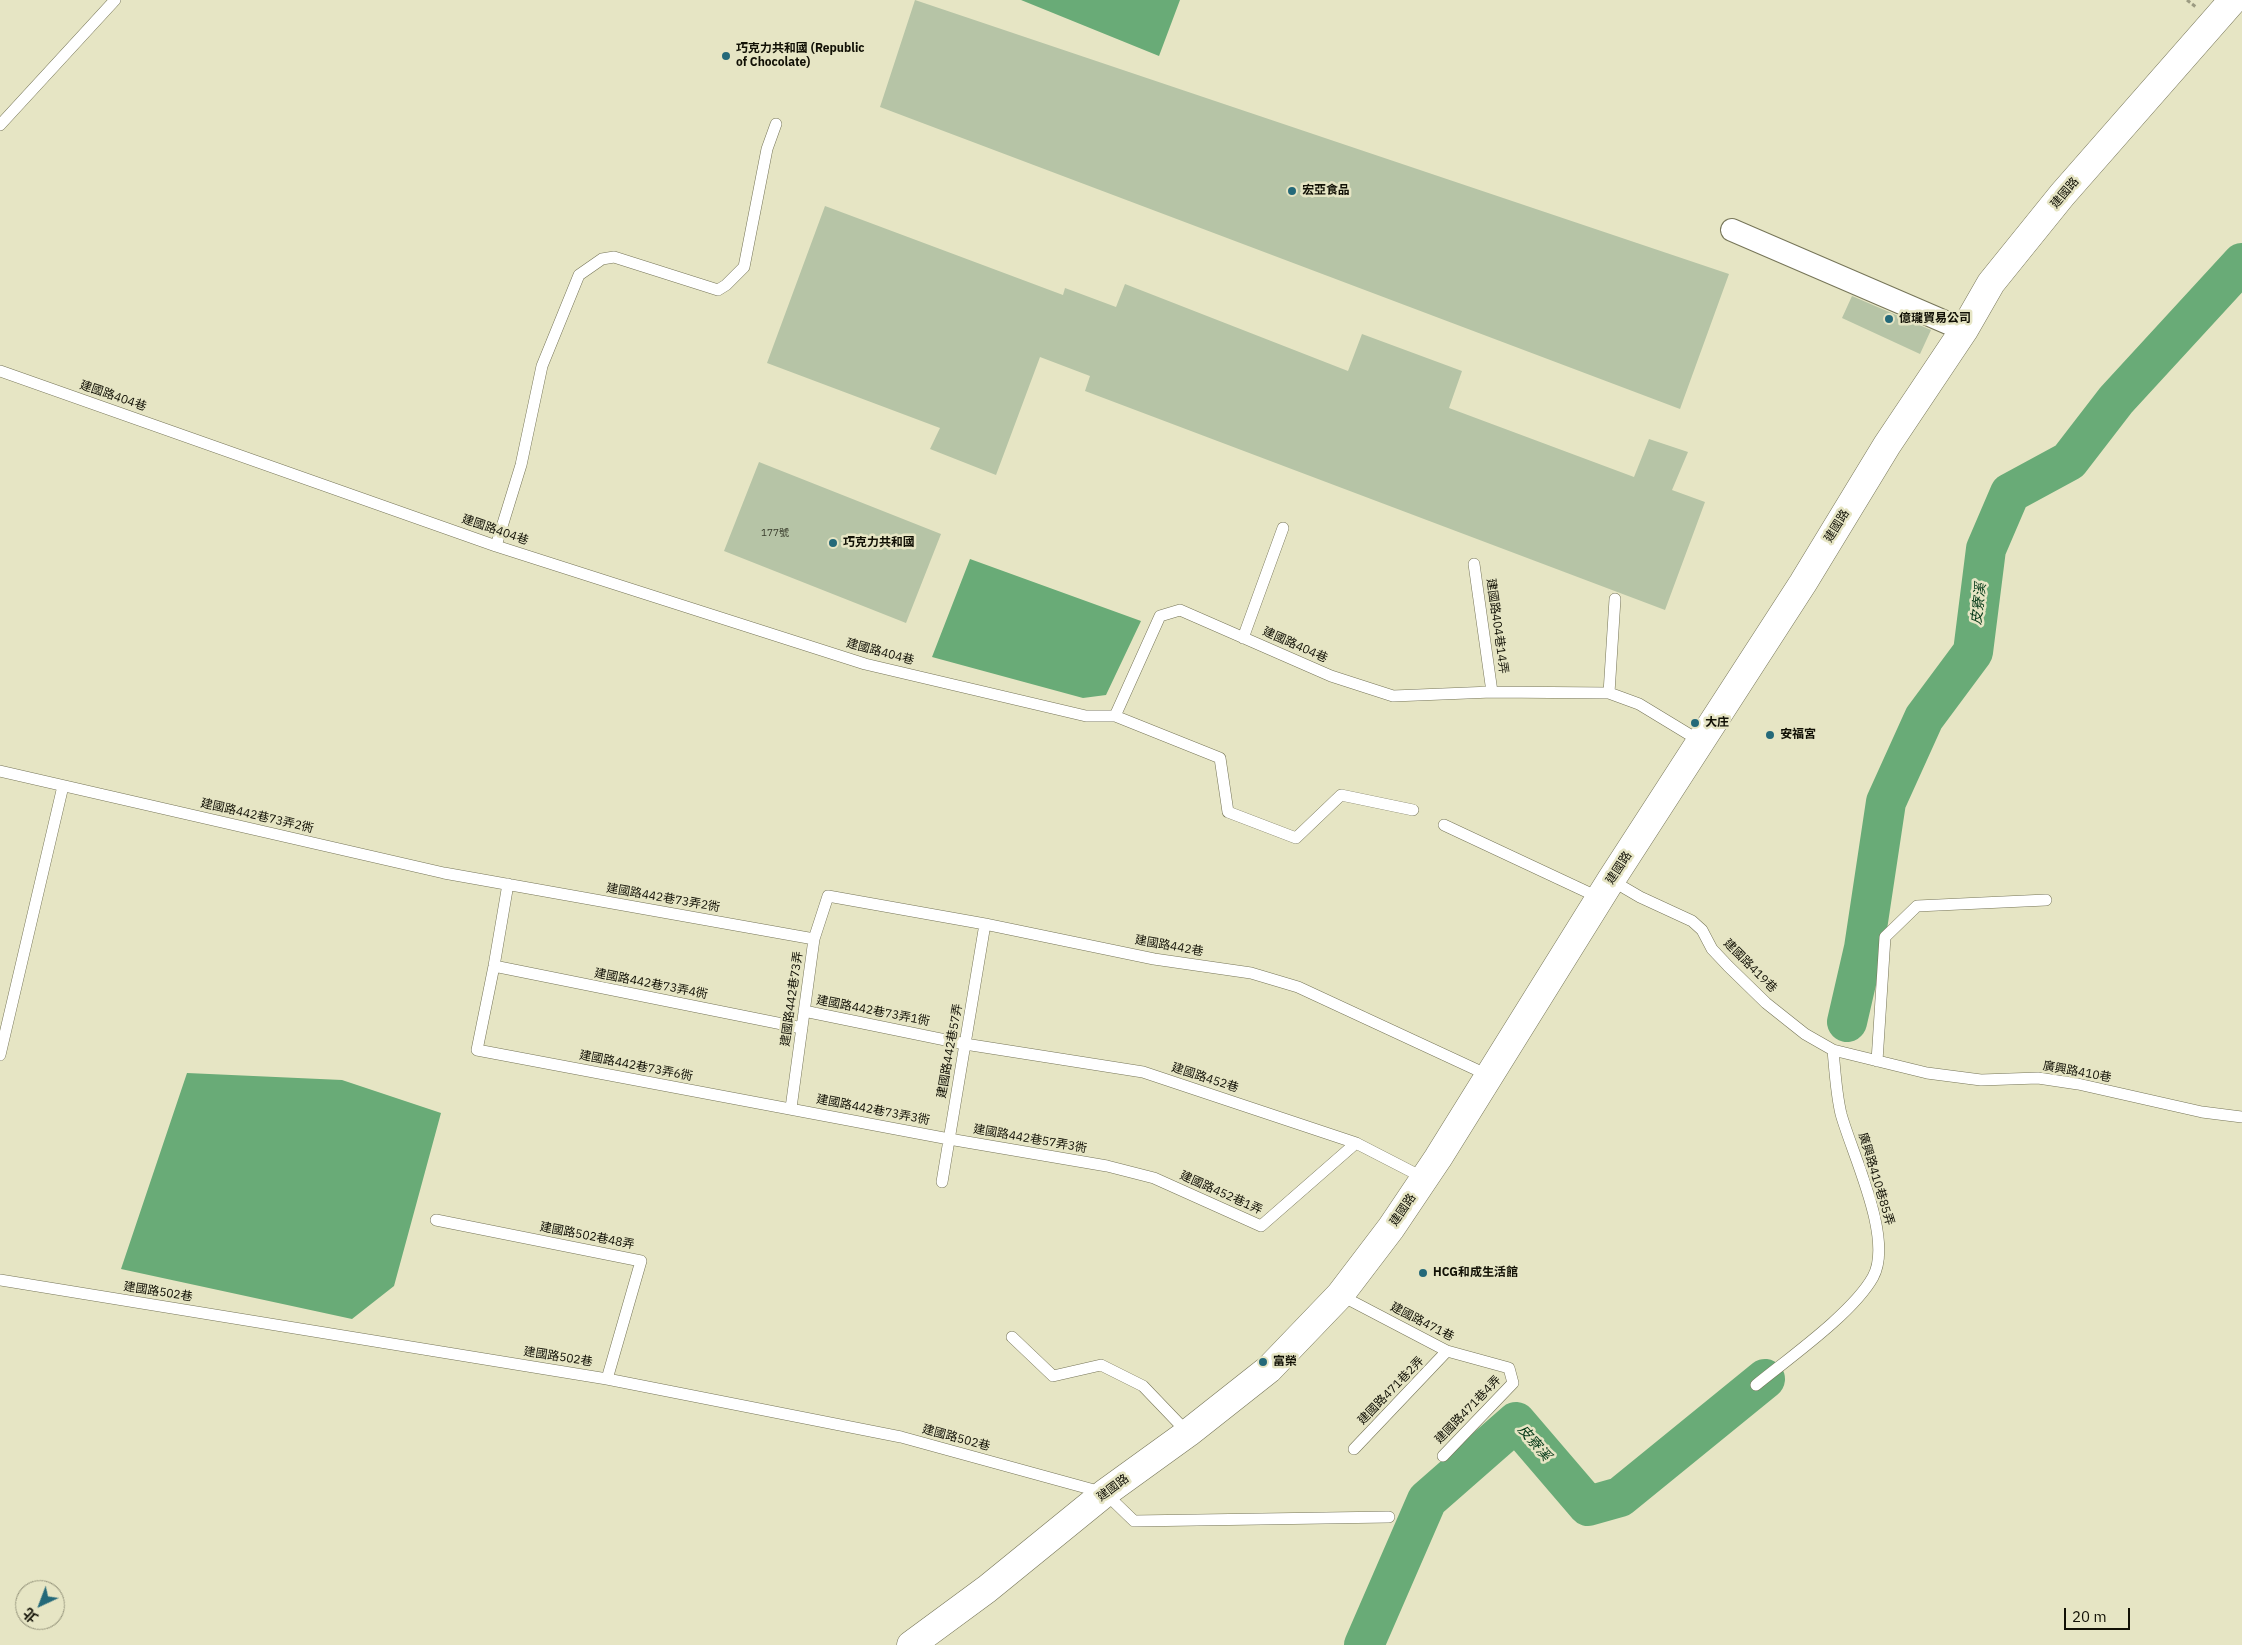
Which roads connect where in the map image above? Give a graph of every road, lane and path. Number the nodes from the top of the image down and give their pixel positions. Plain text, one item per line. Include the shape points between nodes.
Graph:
1 (115, 0) edge
2 (2233, 0) edge
3 (776, 124) dead end
4 (0, 125) edge
5 (1732, 230) dead end
6 (1964, 330) junction
7 (0, 370) edge
8 (1283, 528) dead end
9 (496, 546) junction
10 (1474, 564) dead end
11 (1615, 599) dead end
12 (1243, 638) junction
13 (1492, 692) junction
14 (1609, 693) junction
15 (1115, 716) junction
16 (1700, 741) junction
17 (0, 771) edge
18 (63, 786) junction
19 (1413, 810) dead end
20 (1444, 825) dead end
21 (508, 884) junction
22 (1605, 889) junction
23 (828, 896) joint
24 (2046, 900) dead end
25 (985, 924) junction
26 (814, 939) junction
27 (494, 966) junction
28 (804, 1011) junction
29 (802, 1028) junction
30 (965, 1044) junction
31 (1833, 1050) junction
32 (0, 1055) edge
33 (1877, 1061) junction
34 (1490, 1076) junction
35 (791, 1108) junction
36 (2242, 1117) edge
37 (949, 1139) junction
38 (1356, 1143) junction
39 (1107, 1166) joint
40 (1424, 1178) junction
41 (942, 1182) dead end
42 (436, 1220) dead end
43 (0, 1280) edge
44 (1340, 1295) junction
45 (1012, 1337) dead end
46 (1447, 1351) junction
47 (607, 1380) junction
48 (1513, 1383) joint
49 (1756, 1385) dead end
50 (1188, 1433) junction
51 (1354, 1449) dead end
52 (1442, 1456) dead end
53 (1105, 1493) junction
54 (1389, 1517) dead end
55 (911, 1645) edge

1 - 4 lane
2 - 6 street, 建國路 via 2062,195 1991,283
3 - 9 lane via 767,149 744,267 726,285 718,290 614,257 602,259 579,275 542,366 521,465
5 - 6 street
6 - 16 street, 建國路 via 1887,445
7 - 9 lane, 建國路404巷
8 - 12 lane
9 - 15 lane, 建國路404巷 via 865,664 1086,716
10 - 13 lane, 建國路404巷14弄
11 - 14 lane
12 - 13 lane, 建國路404巷 via 1331,676 1393,696
12 - 15 lane, 建國路404巷 via 1180,610 1160,616
13 - 14 lane, 建國路404巷
14 - 16 lane, 建國路404巷 via 1638,704
15 - 19 lane via 1220,758 1228,812 1296,838 1342,795
16 - 22 street, 建國路
17 - 18 lane, 建國路442巷73弄2衖
18 - 21 lane, 建國路442巷73弄2衖
18 - 32 lane
20 - 22 lane, 建國路419巷
21 - 26 lane, 建國路442巷73弄2衖
21 - 27 lane
22 - 31 lane, 建國路419巷 via 1640,897 1692,921 1702,930 1712,949 1766,1002 1805,1034
22 - 34 street, 建國路
23 - 25 lane, 建國路442巷
23 - 26 lane, 建國路442巷73弄
24 - 33 lane via 1916,906 1885,937
25 - 30 lane, 建國路442巷57弄
25 - 34 lane, 建國路442巷 via 1154,958 1251,973 1298,988
26 - 28 lane, 建國路442巷73弄
27 - 29 lane, 建國路442巷73弄4衖
27 - 35 lane, 建國路442巷73弄6衖 via 477,1050
28 - 29 lane, 建國路442巷73弄
28 - 30 lane, 建國路442巷73弄1衖
29 - 35 lane, 建國路442巷73弄
30 - 37 lane, 建國路442巷57弄
30 - 38 lane, 建國路452巷 via 1143,1072
31 - 33 lane, 建國路419巷
31 - 49 lane, 廣興路410巷85弄 via 1841,1112 1878,1227 1879,1252 1873,1277 1848,1308
33 - 36 lane, 廣興路410巷 via 1927,1073 1981,1080 2038,1078 2078,1084 2202,1112
34 - 40 street, 建國路
35 - 37 lane, 建國路442巷73弄3衖
37 - 39 lane, 建國路442巷57弄3衖
37 - 41 lane, 建國路442巷57弄
38 - 39 lane, 建國路452巷1弄 via 1262,1226 1154,1178
38 - 40 lane, 建國路452巷
40 - 44 street, 建國路
42 - 47 lane, 建國路502巷48弄 via 641,1260
43 - 47 lane, 建國路502巷
44 - 46 lane, 建國路471巷
44 - 50 street, 建國路 via 1269,1369
45 - 50 lane via 1054,1376 1101,1365 1143,1386
46 - 48 lane, 建國路471巷 via 1509,1368
46 - 51 lane, 建國路471巷2弄
47 - 53 lane, 建國路502巷 via 901,1437
48 - 52 lane, 建國路471巷4弄
50 - 53 street, 建國路
53 - 54 lane via 1134,1521
53 - 55 street, 建國路 via 987,1589

